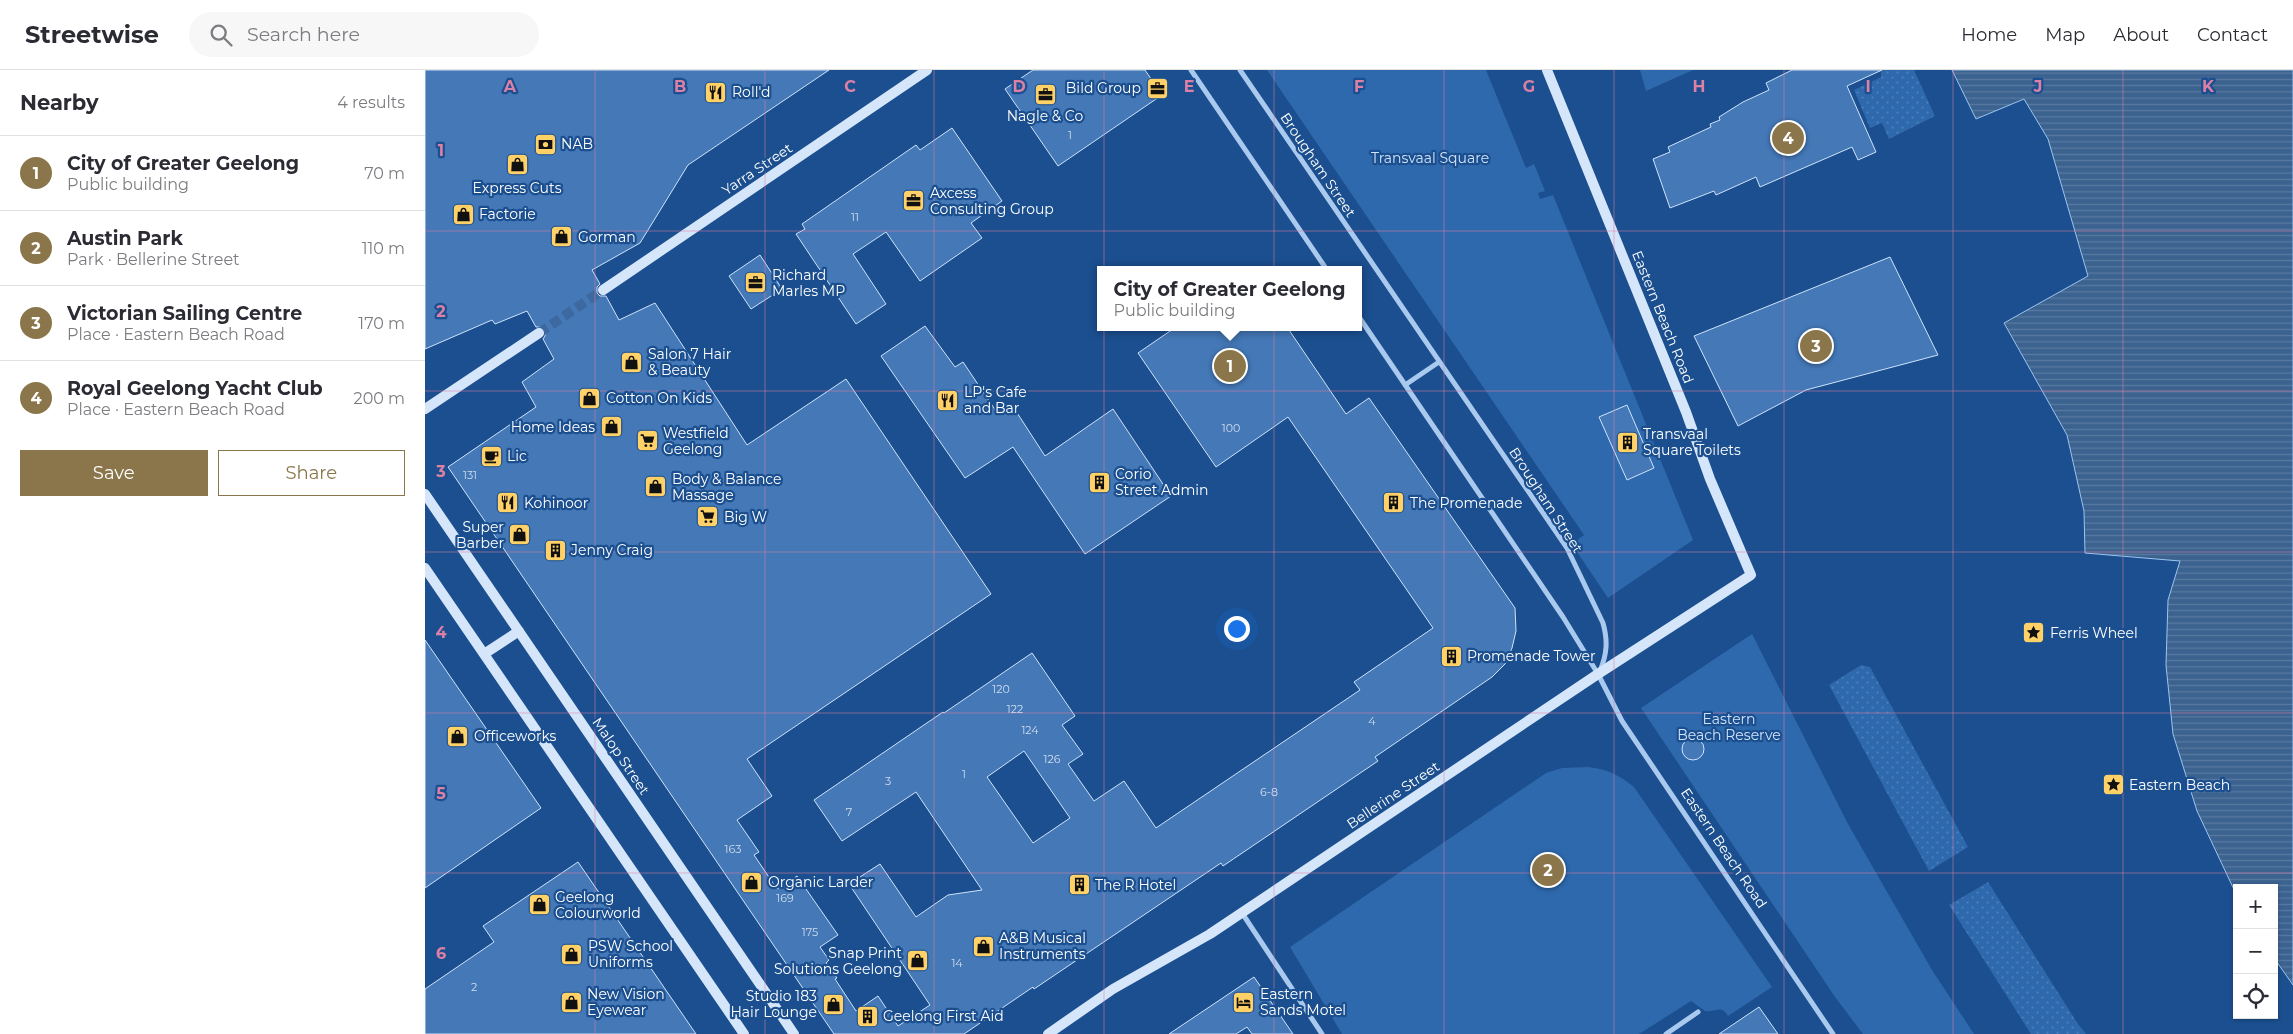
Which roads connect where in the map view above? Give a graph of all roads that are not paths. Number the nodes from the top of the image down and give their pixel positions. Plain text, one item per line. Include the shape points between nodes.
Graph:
1 (927, 70) edge
2 (1191, 70) edge
3 (1240, 70) edge
4 (1547, 70) edge
5 (1324, 266) edge
6 (603, 290) tunnel mouth
7 (1362, 321) edge
8 (539, 333) tunnel mouth
9 (1439, 362) junction
10 (1405, 385) junction
11 (425, 408) edge
12 (425, 494) edge
13 (425, 568) edge
14 (1751, 575) joint
15 (519, 631) junction
16 (484, 654) junction
17 (1599, 674) junction
18 (1242, 913) junction
19 (1698, 1012) dead end
20 (744, 1034) edge
21 (794, 1034) edge
22 (1049, 1034) edge
23 (1322, 1034) edge
24 (1666, 1034) edge
25 (1833, 1034) edge

1 - 6 street, Yarra Street
2 - 5 street
3 - 9 street, Brougham Street
4 - 14 street, Eastern Beach Road
7 - 10 street
8 - 11 street
9 - 10 street
9 - 17 street, Brougham Street via 1570,554 1606,634 1607,651
10 - 17 street
12 - 15 street, Malop Street
13 - 16 street
14 - 17 street, Bellerine Street
15 - 16 street
15 - 21 street, Malop Street
16 - 20 street
17 - 18 street, Bellerine Street
17 - 25 street, Eastern Beach Road via 1621,721
18 - 22 street, Bellerine Street via 1113,989
18 - 23 street
19 - 24 street

